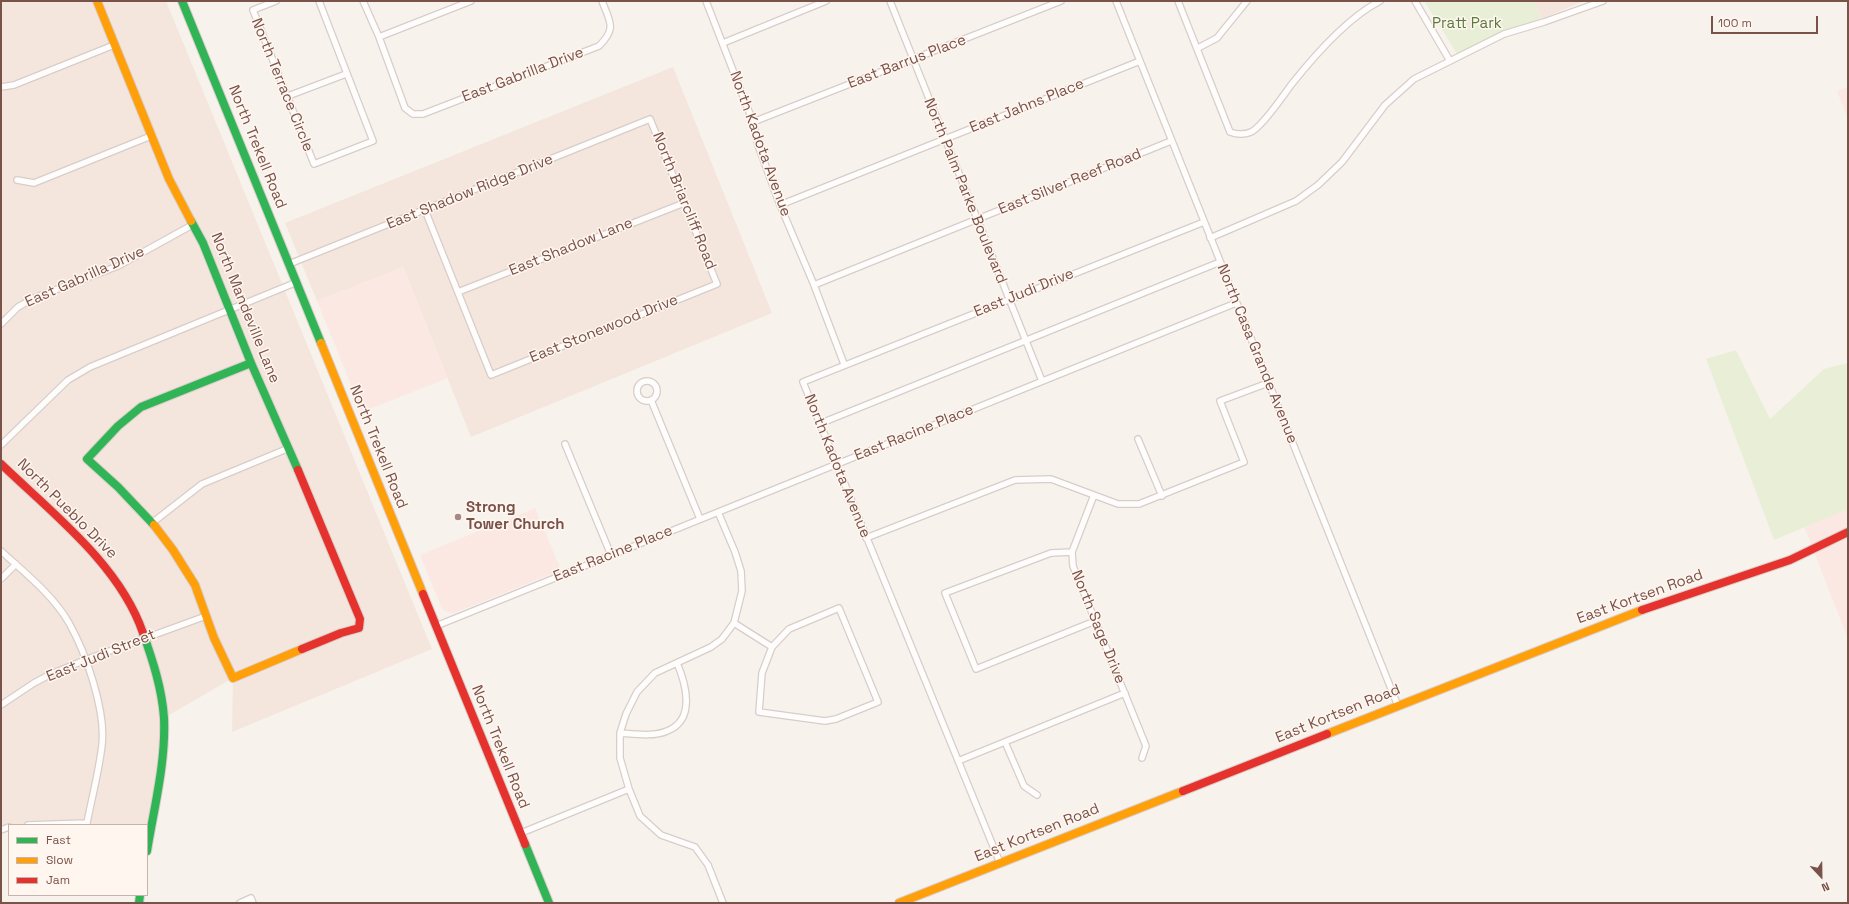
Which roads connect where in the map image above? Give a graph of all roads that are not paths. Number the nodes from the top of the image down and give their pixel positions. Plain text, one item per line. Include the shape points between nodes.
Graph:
1 (97, 1) edge
2 (182, 1) edge
3 (276, 1) edge
4 (319, 1) edge
5 (363, 1) edge
6 (471, 1) edge
7 (602, 1) edge
8 (706, 1) edge
9 (826, 1) edge
10 (890, 1) edge
11 (1061, 1) edge
12 (1116, 1) edge
13 (1178, 1) edge
14 (1247, 1) edge
15 (1380, 1) edge
16 (1415, 1) edge
17 (1603, 1) edge
18 (379, 37) junction
19 (723, 43) junction
20 (114, 45) junction
21 (1198, 48) junction
22 (913, 60) junction
23 (1140, 61) junction
24 (1450, 61) junction
25 (346, 74) junction
26 (1, 87) edge
27 (288, 96) junction
28 (650, 119) joint
29 (753, 122) junction
30 (151, 136) junction
31 (944, 140) junction
32 (1171, 141) junction
33 (17, 180) dead end
34 (684, 203) junction
35 (780, 205) junction
36 (425, 210) junction
37 (977, 220) junction
38 (1204, 222) junction
39 (194, 224) junction
40 (1210, 238) junction
41 (1220, 262) junction
42 (289, 264) junction
43 (297, 282) junction
44 (717, 284) joint
45 (814, 285) junction
46 (458, 292) junction
47 (1009, 299) junction
48 (1236, 303) junction
49 (229, 309) junction
50 (1, 324) edge
51 (1026, 341) junction
52 (251, 363) junction
53 (844, 364) junction
54 (1042, 381) junction
55 (1268, 382) junction
56 (651, 400) dead end
57 (819, 424) junction
58 (1138, 439) dead end
59 (565, 444) dead end
60 (1, 445) edge
61 (289, 448) junction
62 (1, 464) edge
63 (835, 464) junction
64 (1094, 495) junction
65 (1162, 496) junction
66 (718, 512) junction
67 (700, 519) junction
68 (152, 523) junction
69 (1848, 532) edge
70 (866, 538) junction
71 (1, 551) edge
72 (1072, 552) junction
73 (611, 555) junction
74 (16, 564) junction
75 (1, 580) edge
76 (206, 616) junction
77 (1095, 621) junction
78 (734, 623) junction
79 (436, 626) junction
80 (145, 638) junction
81 (772, 647) junction
82 (85, 660) junction
83 (676, 663) junction
84 (1125, 693) junction
85 (1, 705) edge
86 (1398, 706) junction
87 (620, 733) junction
88 (1005, 742) junction
89 (1142, 758) dead end
90 (958, 761) junction
91 (629, 789) junction
92 (1037, 795) dead end
93 (58, 824) edge
94 (521, 833) junction
95 (148, 845) edge
96 (1000, 863) junction
97 (252, 901) edge
98 (240, 903) edge
99 (549, 903) edge
100 (724, 903) edge
101 (899, 903) edge

1 - 20 street, North Mandeville Lane
2 - 42 street, North Trekell Road
3 - 27 street, North Terrace Circle via 253,10
4 - 25 street, North Terrace Circle
5 - 18 street
6 - 18 street
7 - 18 street, East Gabrilla Drive via 611,24 610,36 599,46 423,114 414,114 405,108
8 - 19 street, North Kadota Avenue
9 - 19 street
10 - 22 street, North Palm Parke Boulevard
11 - 22 street, East Barrus Place
12 - 23 street, North Casa Grande Avenue
13 - 21 street
14 - 21 street via 1217,38
15 - 21 street via 1338,33 1305,67 1252,132 1239,135 1230,132
16 - 24 street
17 - 24 street via 1504,34
19 - 29 street, North Kadota Avenue
20 - 26 street via 14,85
20 - 30 street, North Mandeville Lane
22 - 29 street, East Barrus Place
22 - 31 street, North Palm Parke Boulevard
23 - 31 street, East Jahns Place
23 - 32 street, North Casa Grande Avenue
24 - 40 street via 1414,79 1385,104 1342,162 1302,197 1269,214
25 - 27 street
25 - 27 street, North Terrace Circle via 373,141 314,164
28 - 34 street, North Briarcliff Road
28 - 36 street, East Shadow Ridge Drive
29 - 35 street, North Kadota Avenue via 758,145
30 - 33 street via 34,183
30 - 39 street, North Mandeville Lane via 169,179
31 - 35 street, East Jahns Place
31 - 37 street, North Palm Parke Boulevard
32 - 37 street, East Silver Reef Road
32 - 38 street, North Casa Grande Avenue
34 - 44 street, North Briarcliff Road
34 - 46 street, East Shadow Lane
35 - 45 street, North Kadota Avenue
36 - 42 street, East Shadow Ridge Drive
36 - 46 street
37 - 45 street, East Silver Reef Road
37 - 47 street, North Palm Parke Boulevard
38 - 40 street, North Casa Grande Avenue
38 - 47 street, East Judi Drive
39 - 49 street, North Mandeville Lane
39 - 50 street, East Gabrilla Drive via 118,266 34,298 18,307
40 - 41 street, North Casa Grande Avenue
41 - 48 street, North Casa Grande Avenue
41 - 51 street
42 - 43 street, North Trekell Road
43 - 49 street
43 - 79 street, North Trekell Road
44 - 46 street, East Stonewood Drive via 491,375
45 - 53 street, North Kadota Avenue
47 - 51 street, North Palm Parke Boulevard
47 - 53 street, East Judi Drive
48 - 54 street, East Racine Place
48 - 55 street, North Casa Grande Avenue
49 - 52 street, North Mandeville Lane
49 - 60 street via 90,366 68,380
51 - 54 street, North Palm Parke Boulevard
51 - 57 street
52 - 61 street, North Mandeville Lane
52 - 68 street via 141,407 118,426 87,459
53 - 57 street, North Kadota Avenue via 802,382
54 - 63 street, East Racine Place
55 - 65 street via 1220,402 1244,462
55 - 86 street, North Casa Grande Avenue
56 - 67 street
57 - 63 street, North Kadota Avenue
58 - 65 street
59 - 73 street
61 - 68 street via 202,484
61 - 76 street, North Mandeville Lane via 360,620 358,628 234,678
62 - 80 street, North Pueblo Drive via 95,554 116,580 132,606
63 - 66 street, East Racine Place
63 - 70 street, North Kadota Avenue
64 - 65 street via 1118,504 1139,504
64 - 70 street via 1051,479 1015,480
64 - 72 street, North Sage Drive
66 - 67 street, East Racine Place
66 - 78 street via 741,572 742,592
67 - 73 street, East Racine Place
68 - 76 street via 195,586
69 - 86 street, East Kortsen Road via 1790,560 1660,603
70 - 90 street, North Kadota Avenue
71 - 74 street
72 - 77 street, North Sage Drive via 1073,566
72 - 77 street via 1051,553 945,593 976,669
73 - 79 street, East Racine Place
74 - 75 street
74 - 82 street via 42,589 69,623
76 - 80 street, East Judi Street
77 - 84 street, North Sage Drive
78 - 81 street
78 - 83 street via 722,639 711,647
79 - 94 street, North Trekell Road
80 - 82 street, East Judi Street
80 - 95 street, North Pueblo Drive via 157,672 164,718 163,754
81 - 81 street via 762,673 759,712 826,721 878,702 839,608 789,629
82 - 85 street, East Judi Street via 34,683
82 - 93 street via 97,695 102,744 87,823
83 - 87 street via 655,674 637,692
83 - 87 street via 684,679 687,694 683,717 677,726 666,732
84 - 88 street
84 - 89 street, North Sage Drive via 1146,746
86 - 96 street, East Kortsen Road
87 - 91 street via 620,758
88 - 90 street
88 - 92 street via 1024,786
90 - 96 street, North Kadota Avenue
91 - 94 street
91 - 100 street via 640,816 661,835 695,847 708,865
94 - 99 street, North Trekell Road
96 - 101 street, East Kortsen Road
97 - 98 street

